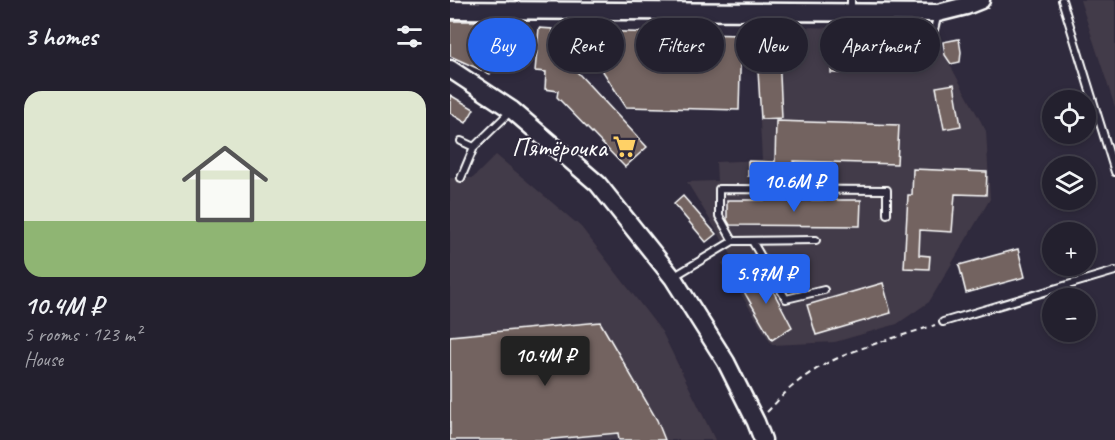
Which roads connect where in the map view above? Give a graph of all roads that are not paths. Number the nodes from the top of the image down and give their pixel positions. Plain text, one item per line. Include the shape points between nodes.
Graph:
1 (981, 0) edge
2 (1062, 0) edge
3 (537, 5) edge
4 (851, 6) edge
5 (450, 10) edge
6 (938, 13) junction
7 (937, 18) edge
8 (450, 69) edge
9 (512, 110) junction
10 (461, 141) dead end
11 (474, 147) junction
12 (1115, 172) edge
13 (461, 178) dead end
14 (887, 214) dead end
15 (752, 240) junction
16 (816, 240) dead end
17 (733, 241) junction
18 (1115, 271) edge
19 (673, 278) junction
20 (824, 290) dead end
21 (943, 322) road end
22 (763, 440) edge

1 - 6 street
2 - 12 lane
3 - 4 street
3 - 5 street
4 - 6 street
6 - 7 lane
8 - 9 street
9 - 11 lane
9 - 19 street via 598,184
10 - 11 lane
11 - 13 lane
14 - 17 lane via 888,190 719,189 719,216
15 - 16 lane
15 - 17 lane
15 - 20 lane via 786,299
17 - 19 lane
18 - 21 lane
19 - 22 street via 726,362

